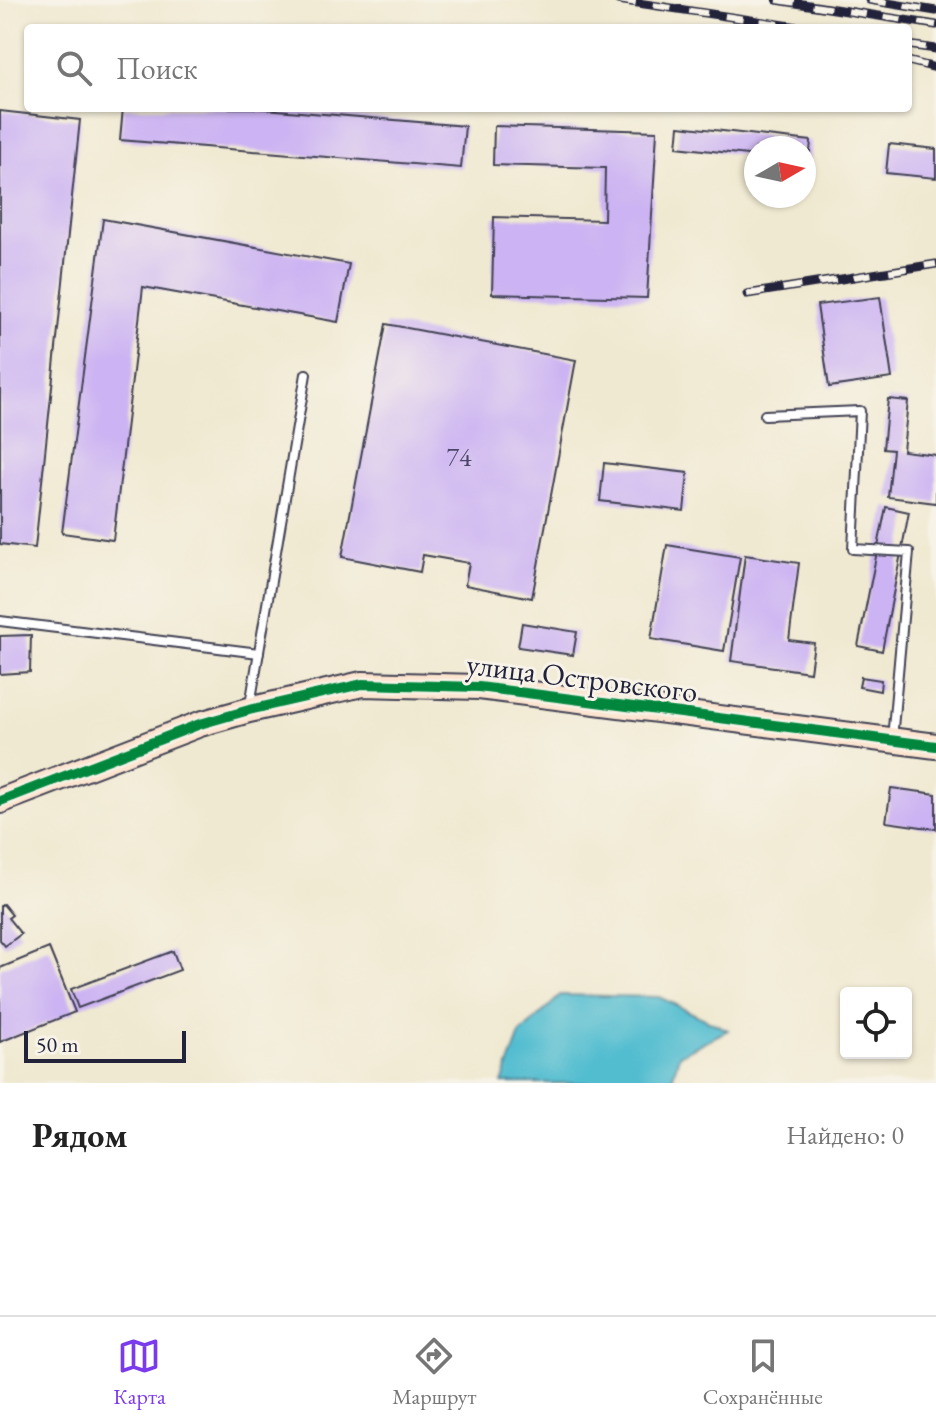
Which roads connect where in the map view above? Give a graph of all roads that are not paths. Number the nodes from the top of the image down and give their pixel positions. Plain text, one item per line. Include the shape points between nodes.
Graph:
1 (306, 374) dead end
2 (765, 415) dead end
3 (0, 621) edge
4 (259, 653) junction
5 (249, 710) junction
6 (892, 740) junction
7 (936, 746) edge
8 (0, 801) edge

1 - 4 lane
2 - 6 lane via 860,411 853,549 909,552
3 - 4 lane
4 - 5 lane
5 - 6 street, улица Островского via 362,684 479,687
5 - 8 street, улица Островского
6 - 7 street, улица Островского

